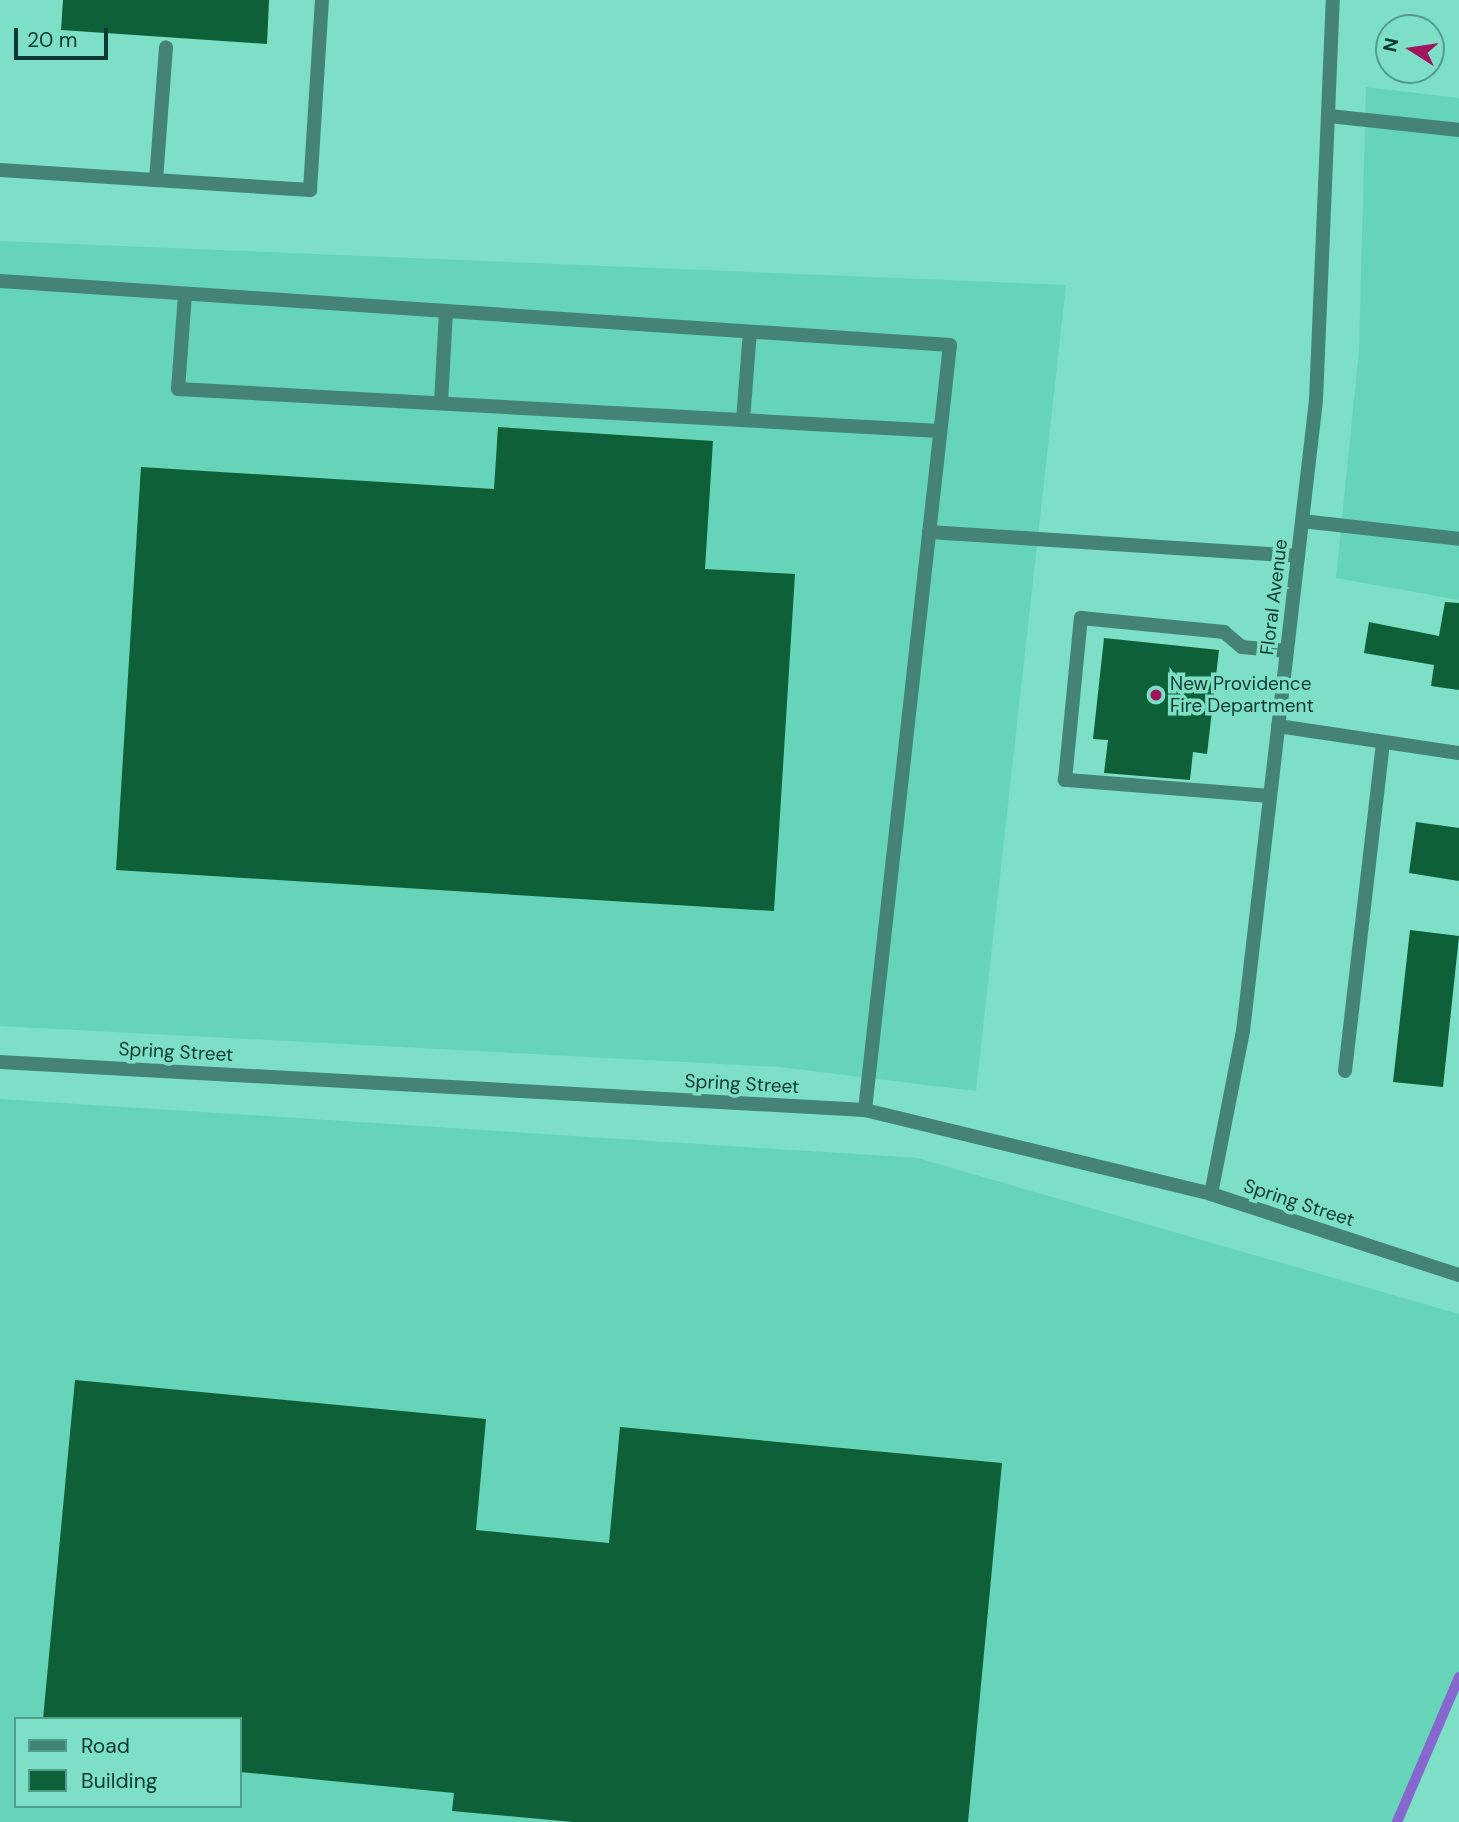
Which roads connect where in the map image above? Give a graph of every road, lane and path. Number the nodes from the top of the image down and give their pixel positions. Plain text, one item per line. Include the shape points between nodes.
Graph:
1 (322, 0) edge
2 (1332, 0) edge
3 (166, 47) dead end
4 (1329, 116) junction
5 (1459, 130) edge
6 (0, 170) edge
7 (156, 180) junction
8 (0, 281) edge
9 (185, 294) junction
10 (446, 312) junction
11 (750, 332) junction
12 (441, 403) junction
13 (743, 420) junction
14 (940, 430) junction
15 (1302, 521) junction
16 (929, 532) junction
17 (1459, 539) edge
18 (1298, 556) junction
19 (1287, 651) junction
20 (1278, 726) junction
21 (1383, 741) junction
22 (1459, 753) edge
23 (1270, 796) junction
24 (0, 1062) edge
25 (1345, 1071) dead end
26 (864, 1110) junction
27 (1211, 1194) junction
28 (1459, 1275) edge

1 - 7 street via 310,190
2 - 4 street, Floral Avenue
3 - 7 street
4 - 5 street
4 - 15 street, Floral Avenue via 1316,400
6 - 7 street
8 - 9 street
9 - 10 street
9 - 12 street via 177,388
10 - 11 street
10 - 12 street
11 - 13 street
11 - 14 street via 950,345
12 - 13 street
13 - 14 street
14 - 16 street
15 - 17 street
15 - 18 street, Floral Avenue
16 - 18 street
16 - 26 street
18 - 19 street, Floral Avenue
19 - 20 street, Floral Avenue
19 - 23 street via 1242,647 1224,632 1081,618 1065,780
20 - 21 street
20 - 23 street, Floral Avenue
21 - 22 street
21 - 25 street
23 - 27 street, Floral Avenue via 1243,1031
24 - 26 street, Spring Street
26 - 27 street, Spring Street
27 - 28 street, Spring Street

